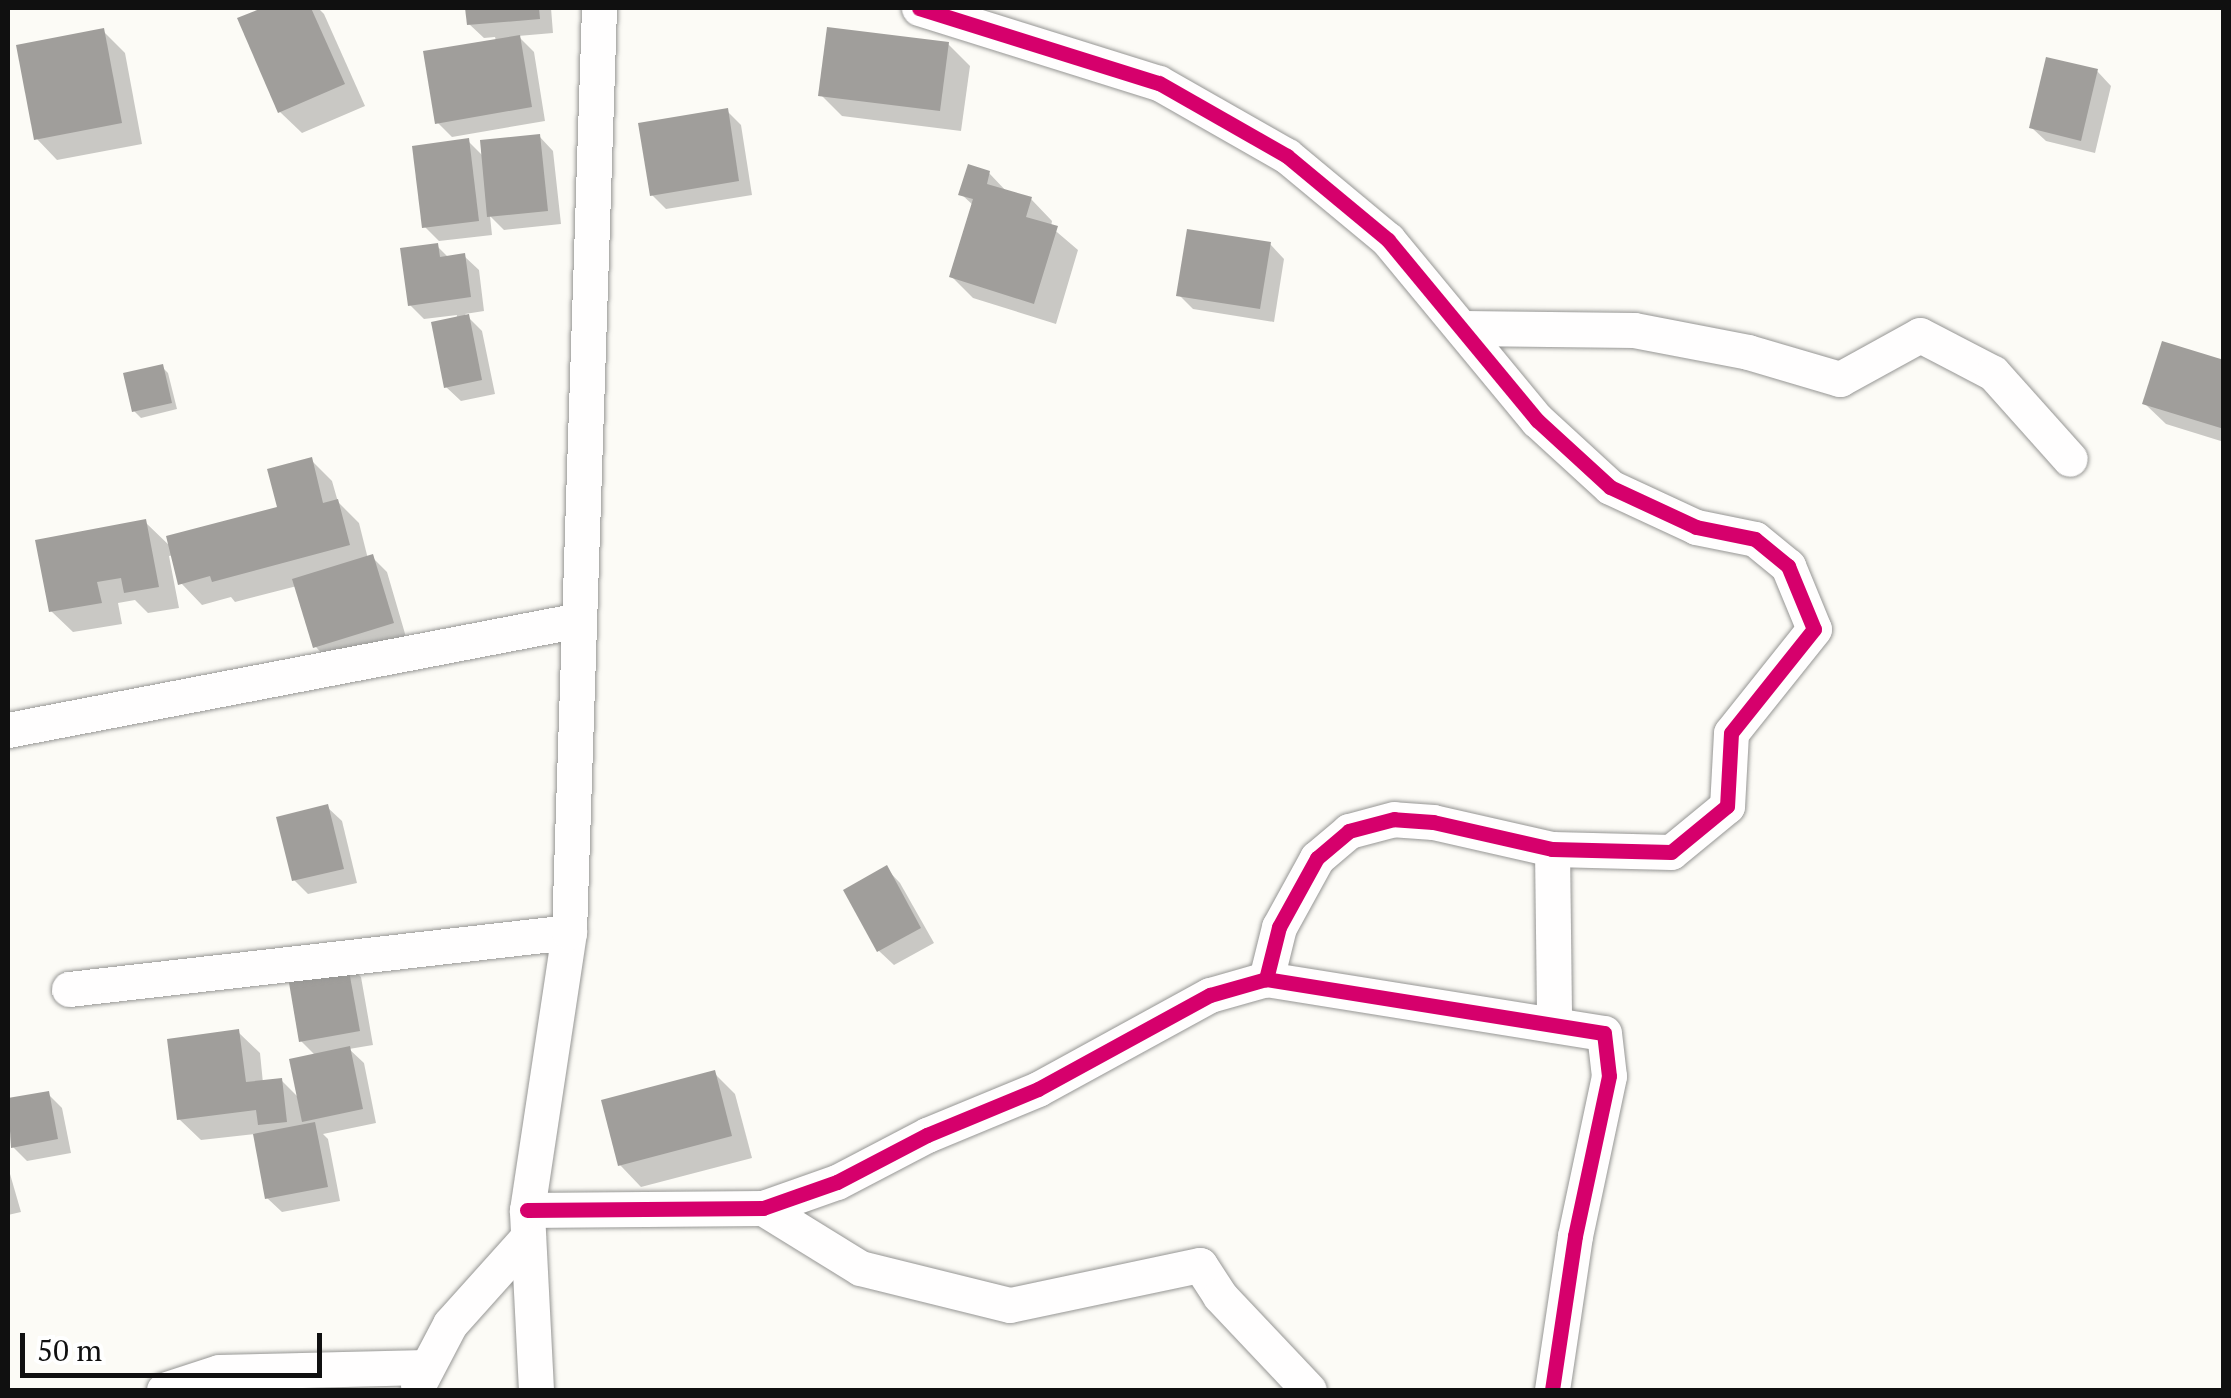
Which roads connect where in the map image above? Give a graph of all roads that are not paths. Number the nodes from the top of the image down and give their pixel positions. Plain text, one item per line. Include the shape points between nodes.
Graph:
1 (599, 8) edge
2 (919, 8) edge
3 (1464, 328) junction
4 (2070, 459) dead end
5 (580, 620) junction
6 (8, 730) edge
7 (1552, 849) junction
8 (569, 932) junction
9 (1266, 980) junction
10 (69, 989) dead end
11 (1554, 1025) junction
12 (763, 1208) junction
13 (528, 1223) junction
14 (421, 1379) edge
15 (164, 1390) edge
16 (536, 1390) edge
17 (1309, 1390) edge
18 (1552, 1390) edge

1 - 5 street
2 - 3 street via 1160,83 1287,156 1388,240
3 - 4 street via 1634,330 1840,379 1920,335 1992,374
3 - 7 street via 1536,420 1610,487 1696,527 1755,539 1788,566 1814,629 1731,733 1727,806 1670,852
5 - 6 street
5 - 8 street
7 - 9 street via 1433,822 1394,819 1350,831 1317,858 1279,927
7 - 11 street
8 - 10 street
8 - 13 street
9 - 11 street
9 - 12 street via 1210,994 1038,1089 926,1135 837,1182
11 - 18 street via 1604,1034 1609,1076
12 - 13 street
12 - 17 street via 860,1268 1010,1305 1200,1265 1220,1296
13 - 14 street via 450,1324
13 - 16 street
14 - 15 street via 219,1372

